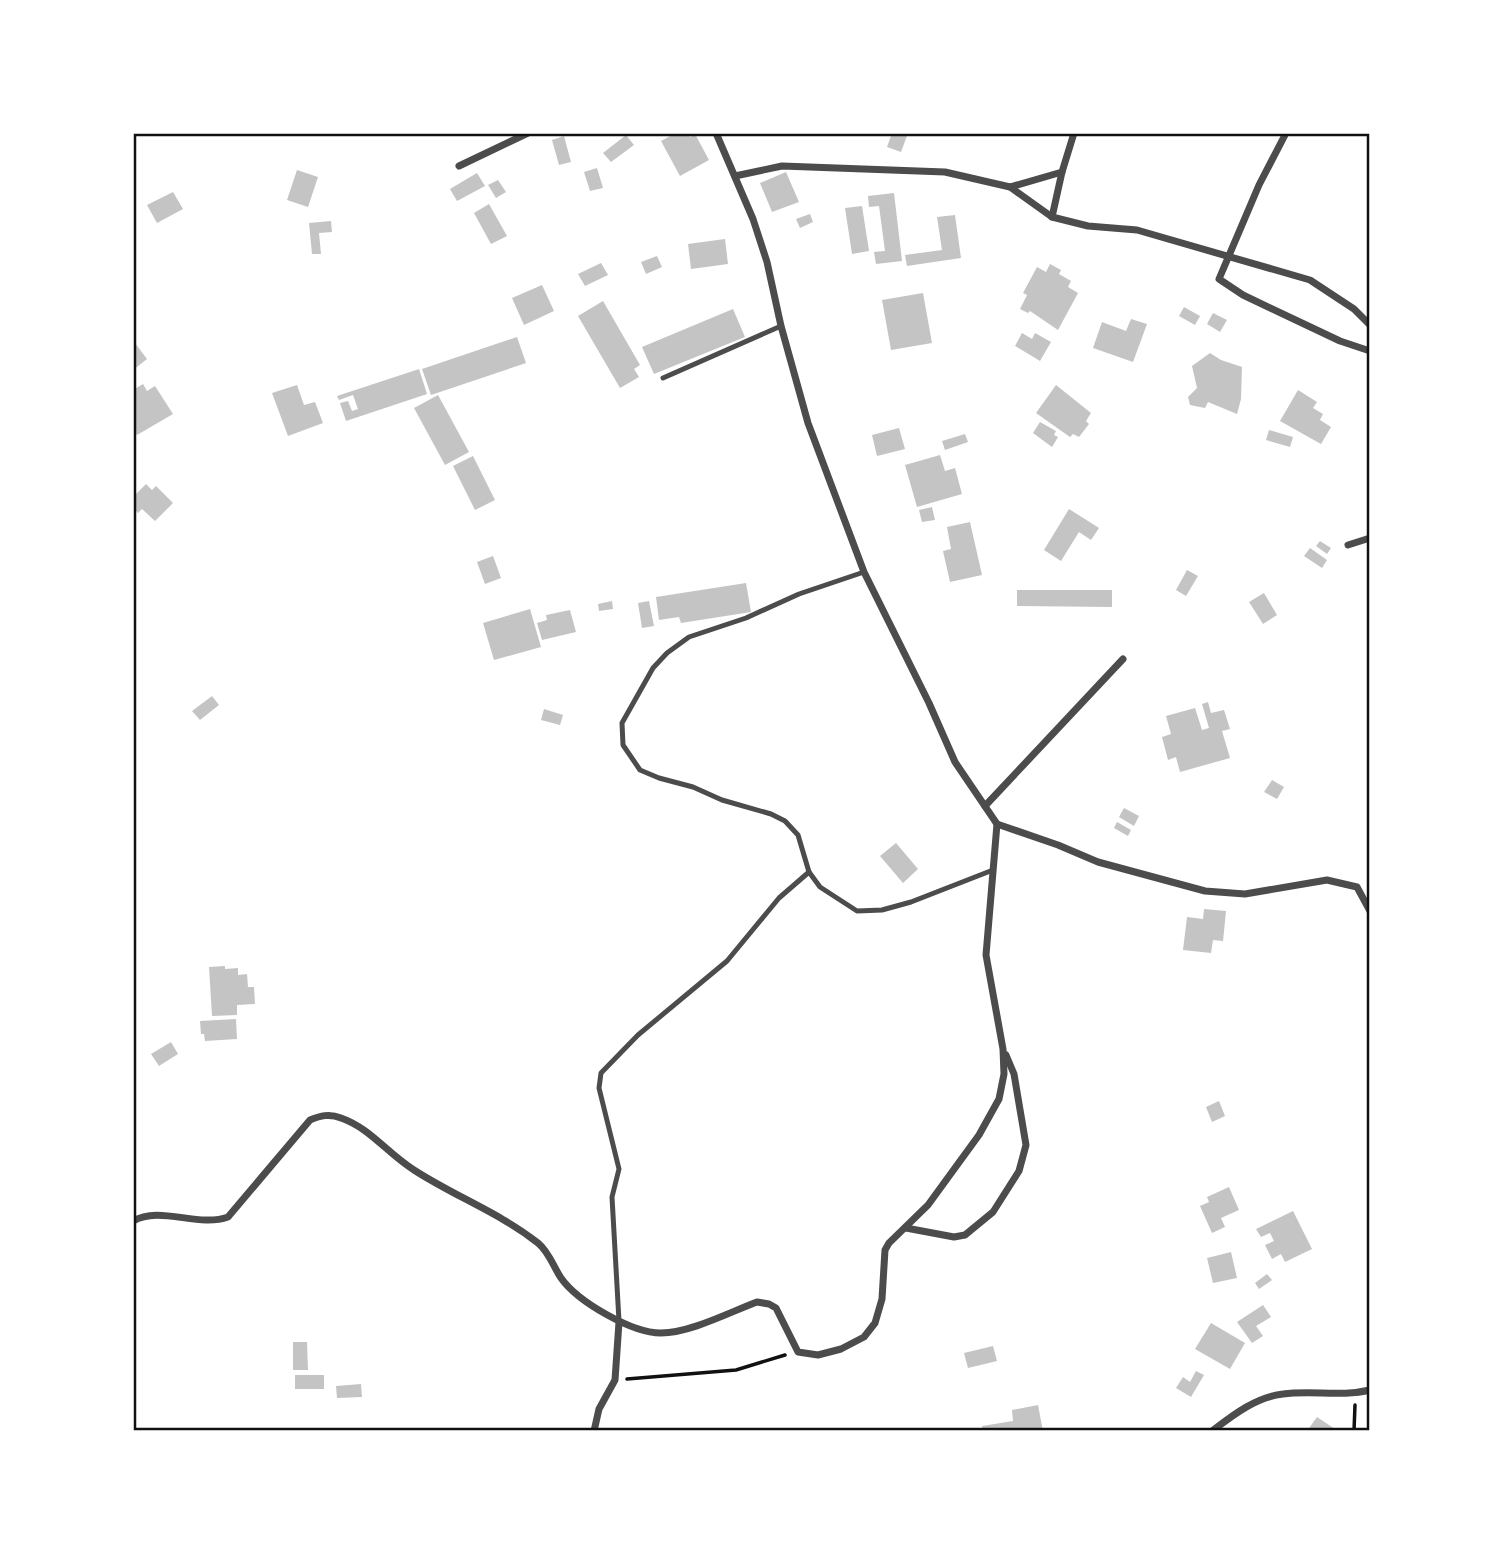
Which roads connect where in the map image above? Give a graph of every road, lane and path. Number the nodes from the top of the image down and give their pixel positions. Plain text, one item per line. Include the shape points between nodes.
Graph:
1 (528, 133) edge
2 (716, 133) edge
3 (1074, 133) edge
4 (1286, 133) edge
5 (459, 166) dead end
6 (1062, 172) junction
7 (735, 176) junction
8 (1010, 187) junction
9 (1052, 217) junction
10 (1227, 258) junction
11 (1370, 325) edge
12 (780, 326) junction
13 (1370, 351) edge
14 (663, 378) dead end
15 (1370, 538) edge
16 (1348, 545) dead end
17 (864, 572) junction
18 (1123, 659) dead end
19 (985, 806) junction
20 (997, 824) junction
21 (993, 870) junction
22 (809, 872) junction
23 (1370, 911) edge
24 (1003, 1049) junction
25 (133, 1221) edge
26 (906, 1228) junction
27 (619, 1322) junction
28 (798, 1352) junction
29 (615, 1380) junction
30 (1370, 1390) edge
31 (1356, 1393) junction
32 (594, 1431) edge
33 (1212, 1431) edge
34 (1354, 1431) edge

1 - 5 street
2 - 7 street
3 - 6 street
4 - 10 street
6 - 8 street
6 - 9 street
7 - 8 street via 782,166 945,172
7 - 12 street via 767,262
8 - 9 street
9 - 10 street via 1137,230
10 - 11 street via 1310,280
10 - 13 street via 1219,274 1222,282 1340,341
12 - 14 lane
12 - 17 street via 808,423
15 - 16 street
17 - 19 street via 955,762
17 - 22 lane via 689,637 653,668 622,723 623,745 640,769 785,821 798,835
18 - 19 street
19 - 20 street
20 - 21 street
20 - 23 street via 1098,862 1205,891 1245,894 1327,880 1357,887
21 - 22 lane via 911,902 856,911 820,887
21 - 24 street via 986,955
22 - 27 lane via 779,898 727,961 638,1035 601,1073 599,1088 620,1169 612,1197
24 - 26 street via 999,1099 979,1135
24 - 26 street via 1014,1074 1026,1145 1019,1171 993,1212 965,1235
25 - 27 street via 143,1215 214,1222 228,1217 310,1120 324,1115 339,1117 364,1130 412,1169 539,1244 562,1280
26 - 28 street via 885,1251 879,1314 864,1337 818,1355
27 - 28 street via 660,1333 689,1328 757,1302 769,1304 776,1308
27 - 29 street
28 - 29 path via 736,1370
29 - 32 street via 599,1409
30 - 31 street
31 - 33 street via 1281,1394 1247,1405
31 - 34 path

